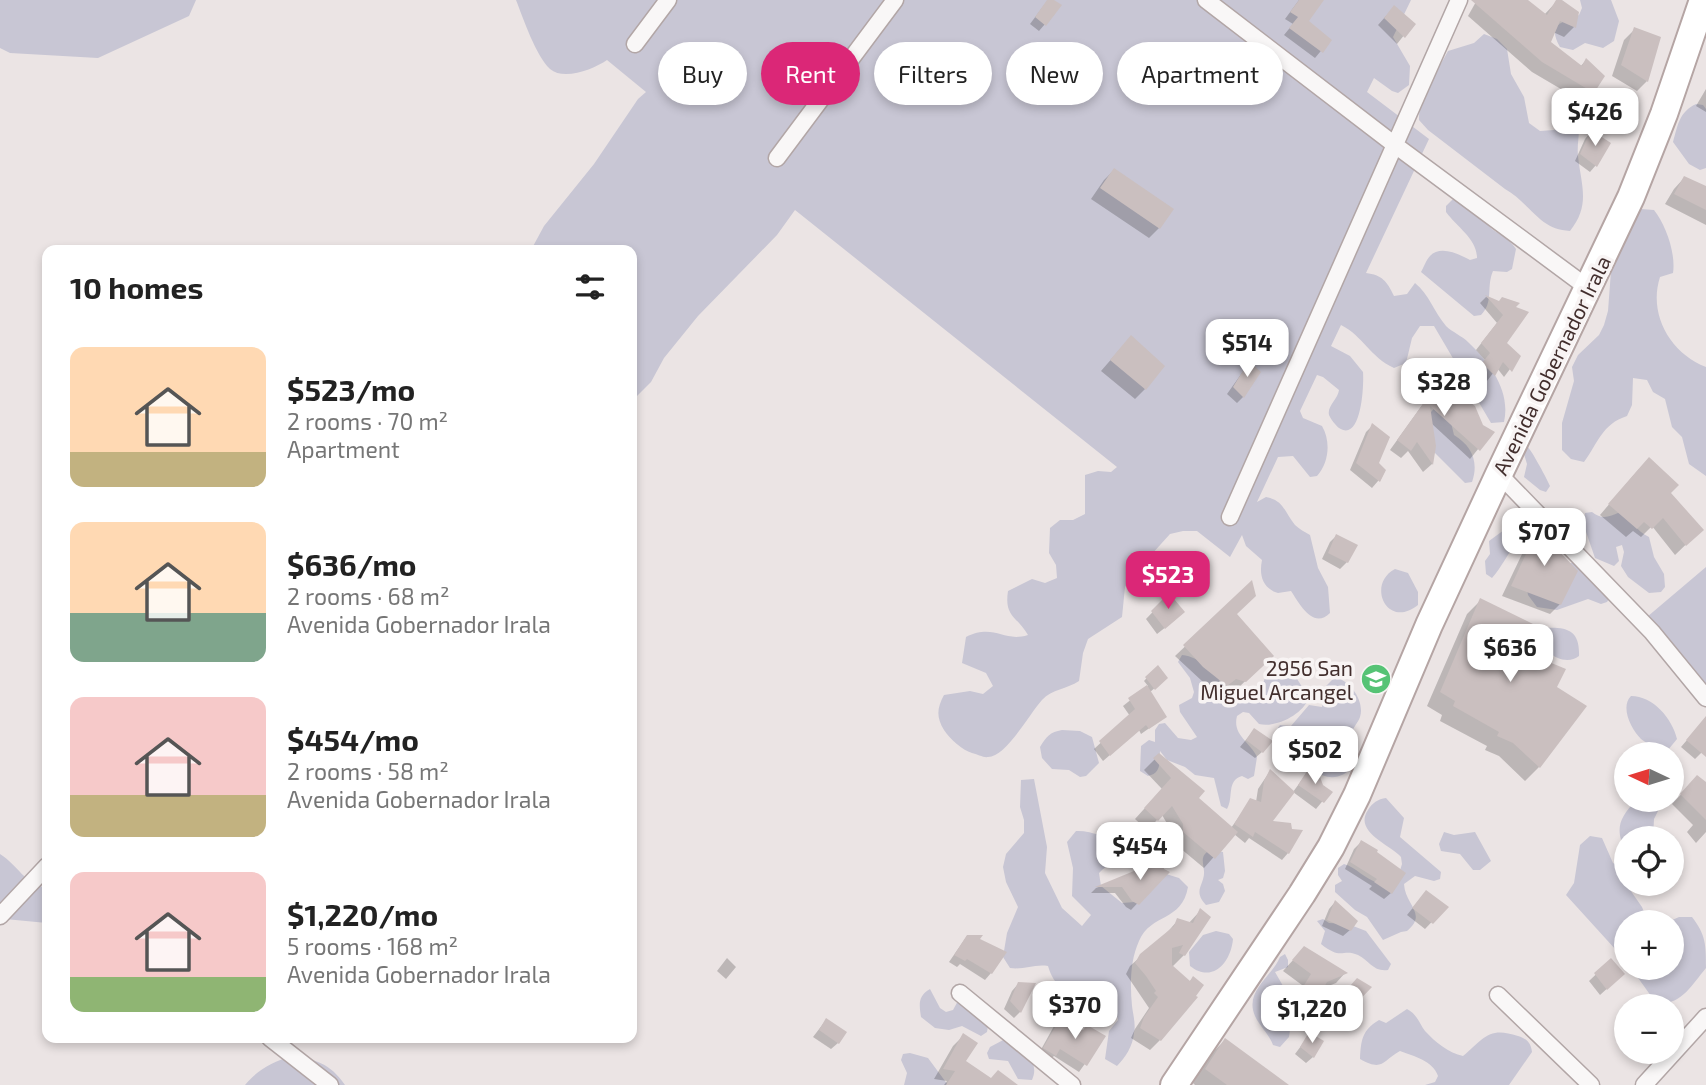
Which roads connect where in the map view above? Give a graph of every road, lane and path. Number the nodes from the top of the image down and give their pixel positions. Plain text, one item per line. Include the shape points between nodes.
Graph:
1 (668, 0) edge
2 (895, 0) edge
3 (1206, 0) edge
4 (1459, 0) edge
5 (1703, 0) edge
6 (635, 44) dead end
7 (1395, 145) junction
8 (777, 158) dead end
9 (1588, 288) junction
10 (1499, 474) junction
11 (1230, 517) dead end
12 (1706, 698) edge
13 (42, 871) edge
14 (0, 916) edge
15 (960, 993) dead end
16 (1499, 995) dead end
17 (1706, 1017) edge
18 (276, 1043) edge
19 (330, 1085) edge
20 (1072, 1085) edge
21 (1174, 1085) edge
22 (1591, 1085) edge
23 (1644, 1085) edge

1 - 6 street
2 - 8 street
3 - 7 street
4 - 7 street
5 - 9 main road, Avenida Gobernador Irala via 1631,197
7 - 9 street
7 - 11 street
9 - 10 main road, Avenida Gobernador Irala
10 - 12 street via 1652,632
10 - 21 main road, Avenida Gobernador Irala via 1331,847
13 - 14 street
15 - 20 street
16 - 22 street
17 - 23 street
18 - 19 street

